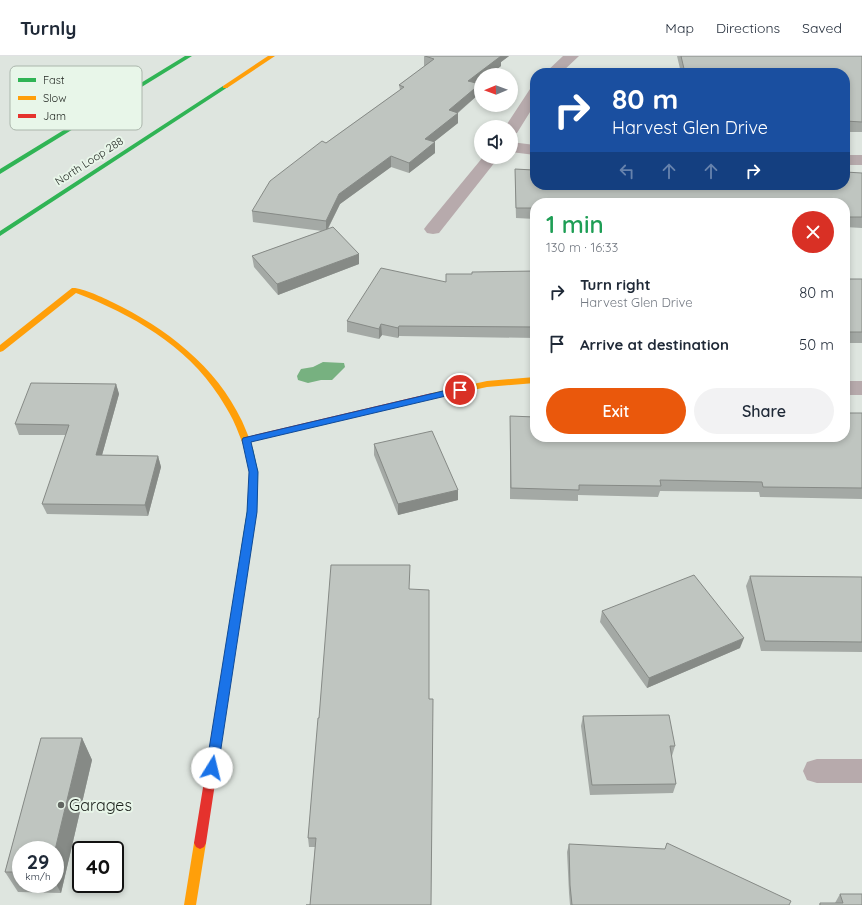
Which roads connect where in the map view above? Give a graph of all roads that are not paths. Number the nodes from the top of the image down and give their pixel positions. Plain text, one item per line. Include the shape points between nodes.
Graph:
1 (189, 56) edge
2 (272, 56) edge
3 (572, 56) edge
4 (558, 68) edge
5 (142, 85) edge
6 (530, 100) edge
7 (517, 120) edge
8 (68, 130) edge
9 (518, 148) edge
10 (530, 149) edge
11 (850, 160) edge
12 (862, 160) edge
13 (485, 164) edge
14 (0, 172) edge
15 (433, 229) dead end
16 (0, 234) edge
17 (0, 349) edge
18 (530, 380) edge
19 (850, 388) edge
20 (862, 388) edge
21 (246, 440) junction
22 (817, 771) dead end
23 (862, 772) edge
24 (190, 905) edge

1 - 5 main road
2 - 16 main road, North Loop 288
3 - 4 street
6 - 7 street
8 - 14 main road
9 - 10 street
11 - 12 street
13 - 15 street
17 - 21 main road via 75,290 94,296 122,308 170,340 200,365 224,398
18 - 21 main road via 487,384 448,392
19 - 20 street
21 - 24 main road via 254,472 252,512
22 - 23 street

